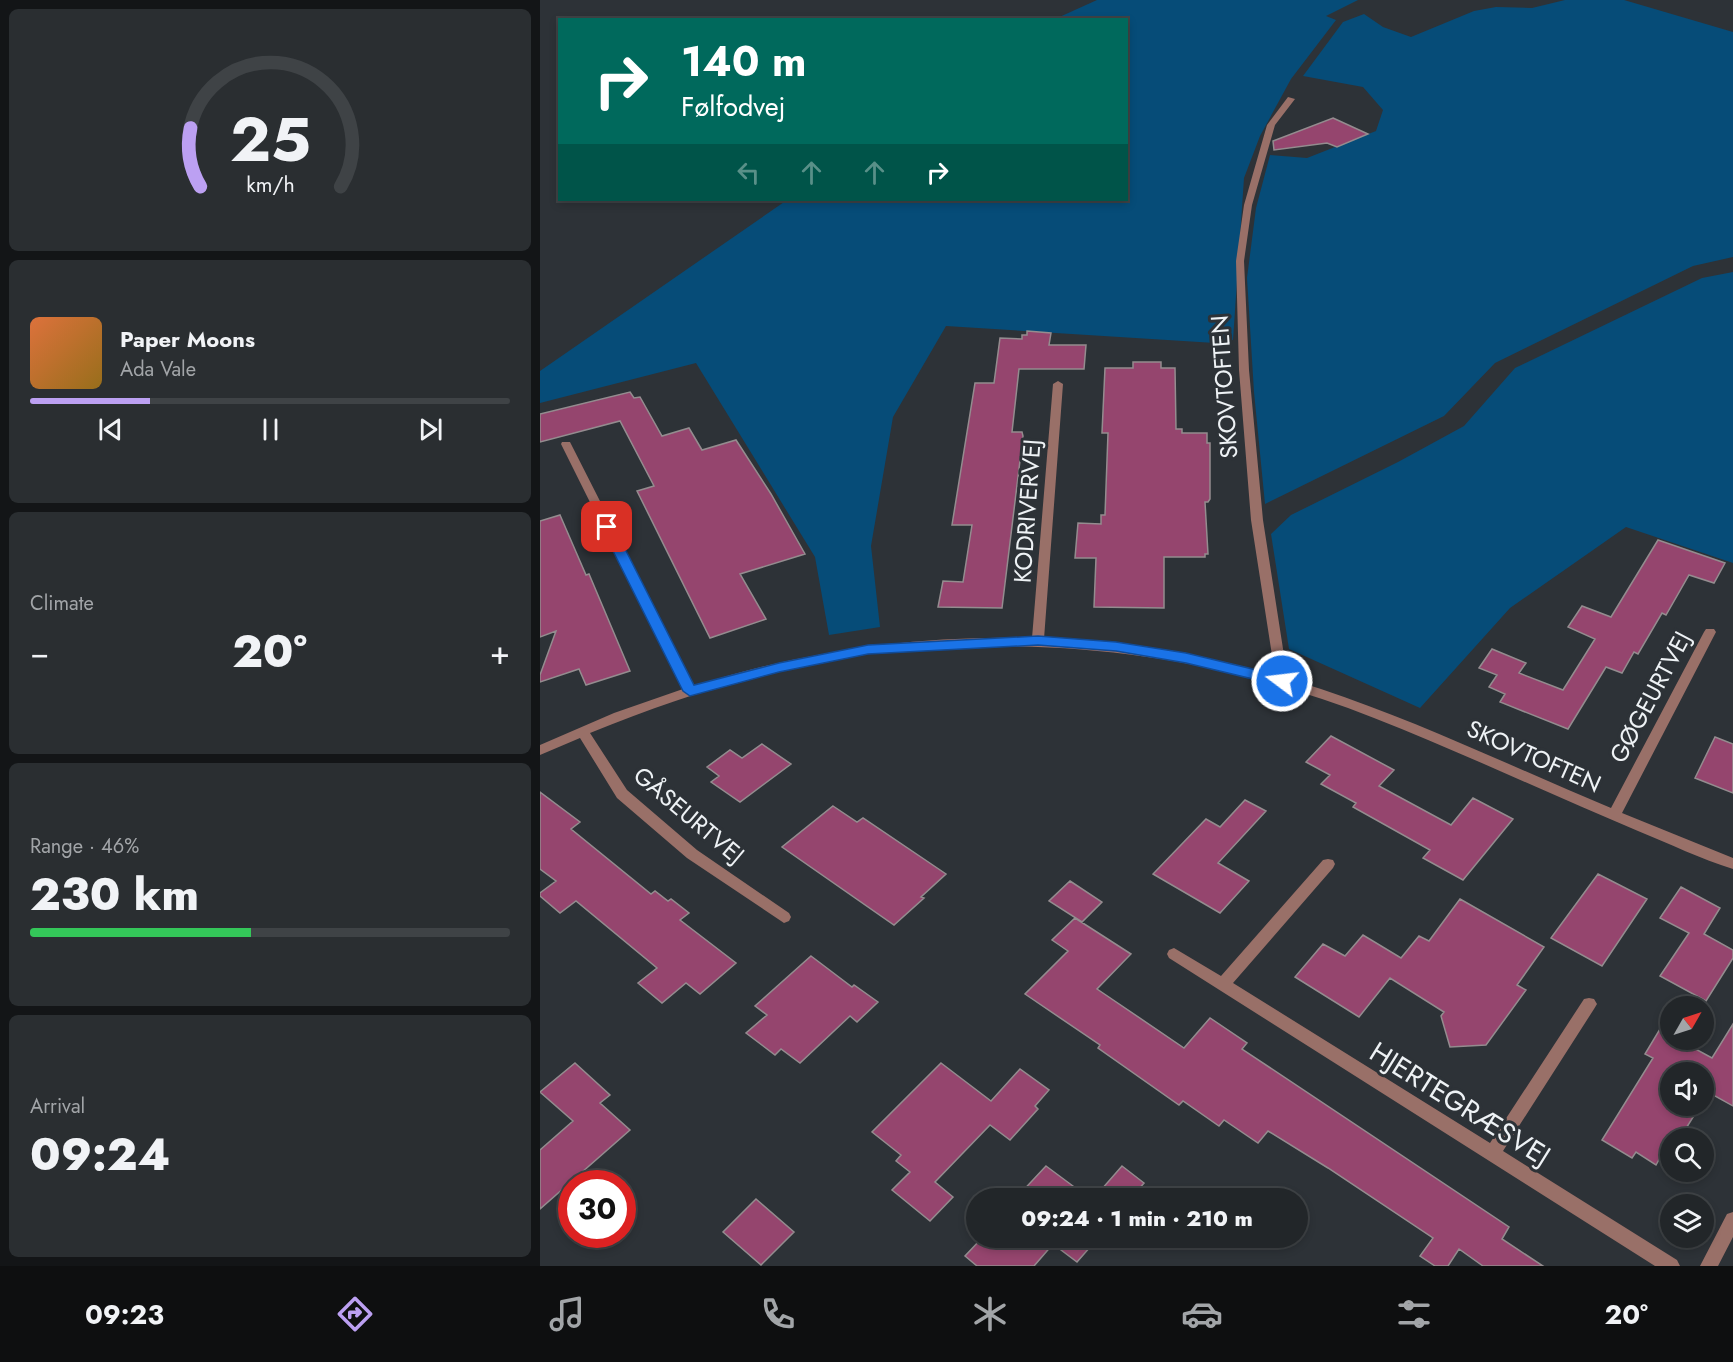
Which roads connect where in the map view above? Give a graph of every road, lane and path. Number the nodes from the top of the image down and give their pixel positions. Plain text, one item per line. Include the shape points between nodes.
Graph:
1 (1291, 99) dead end
2 (1058, 384) dead end
3 (566, 444) dead end
4 (1710, 632) dead end
5 (1038, 641) junction
6 (1282, 681) junction
7 (690, 691) junction
8 (582, 731) junction
9 (540, 750) edge
10 (1614, 816) junction
11 (1328, 864) dead end
12 (1733, 864) edge
13 (784, 917) dead end
14 (1174, 954) dead end
15 (1222, 985) junction
16 (1589, 1004) dead end
17 (1492, 1154) junction
18 (1733, 1220) edge
19 (1671, 1266) edge
20 (1709, 1266) edge

1 - 6 street, SKOVTOFTEN via 1271,125 1248,205 1240,261 1244,370 1257,520
2 - 5 street, KODRIVERVEJ
3 - 7 street
4 - 10 street, GØGEURTVEJ
5 - 6 street, SKOVTOFTEN via 1186,658
5 - 7 street, SKOVTOFTEN via 868,650
6 - 10 street, SKOVTOFTEN via 1386,717
7 - 8 street, SKOVTOFTEN
8 - 9 street, SKOVTOFTEN
8 - 13 street, GÅSEURTVEJ via 622,794 692,854
10 - 12 street, SKOVTOFTEN
11 - 15 street
14 - 15 street, HJERTEGRÆSVEJ
15 - 17 street, HJERTEGRÆSVEJ
16 - 17 street
17 - 19 street, HJERTEGRÆSVEJ
18 - 20 street

